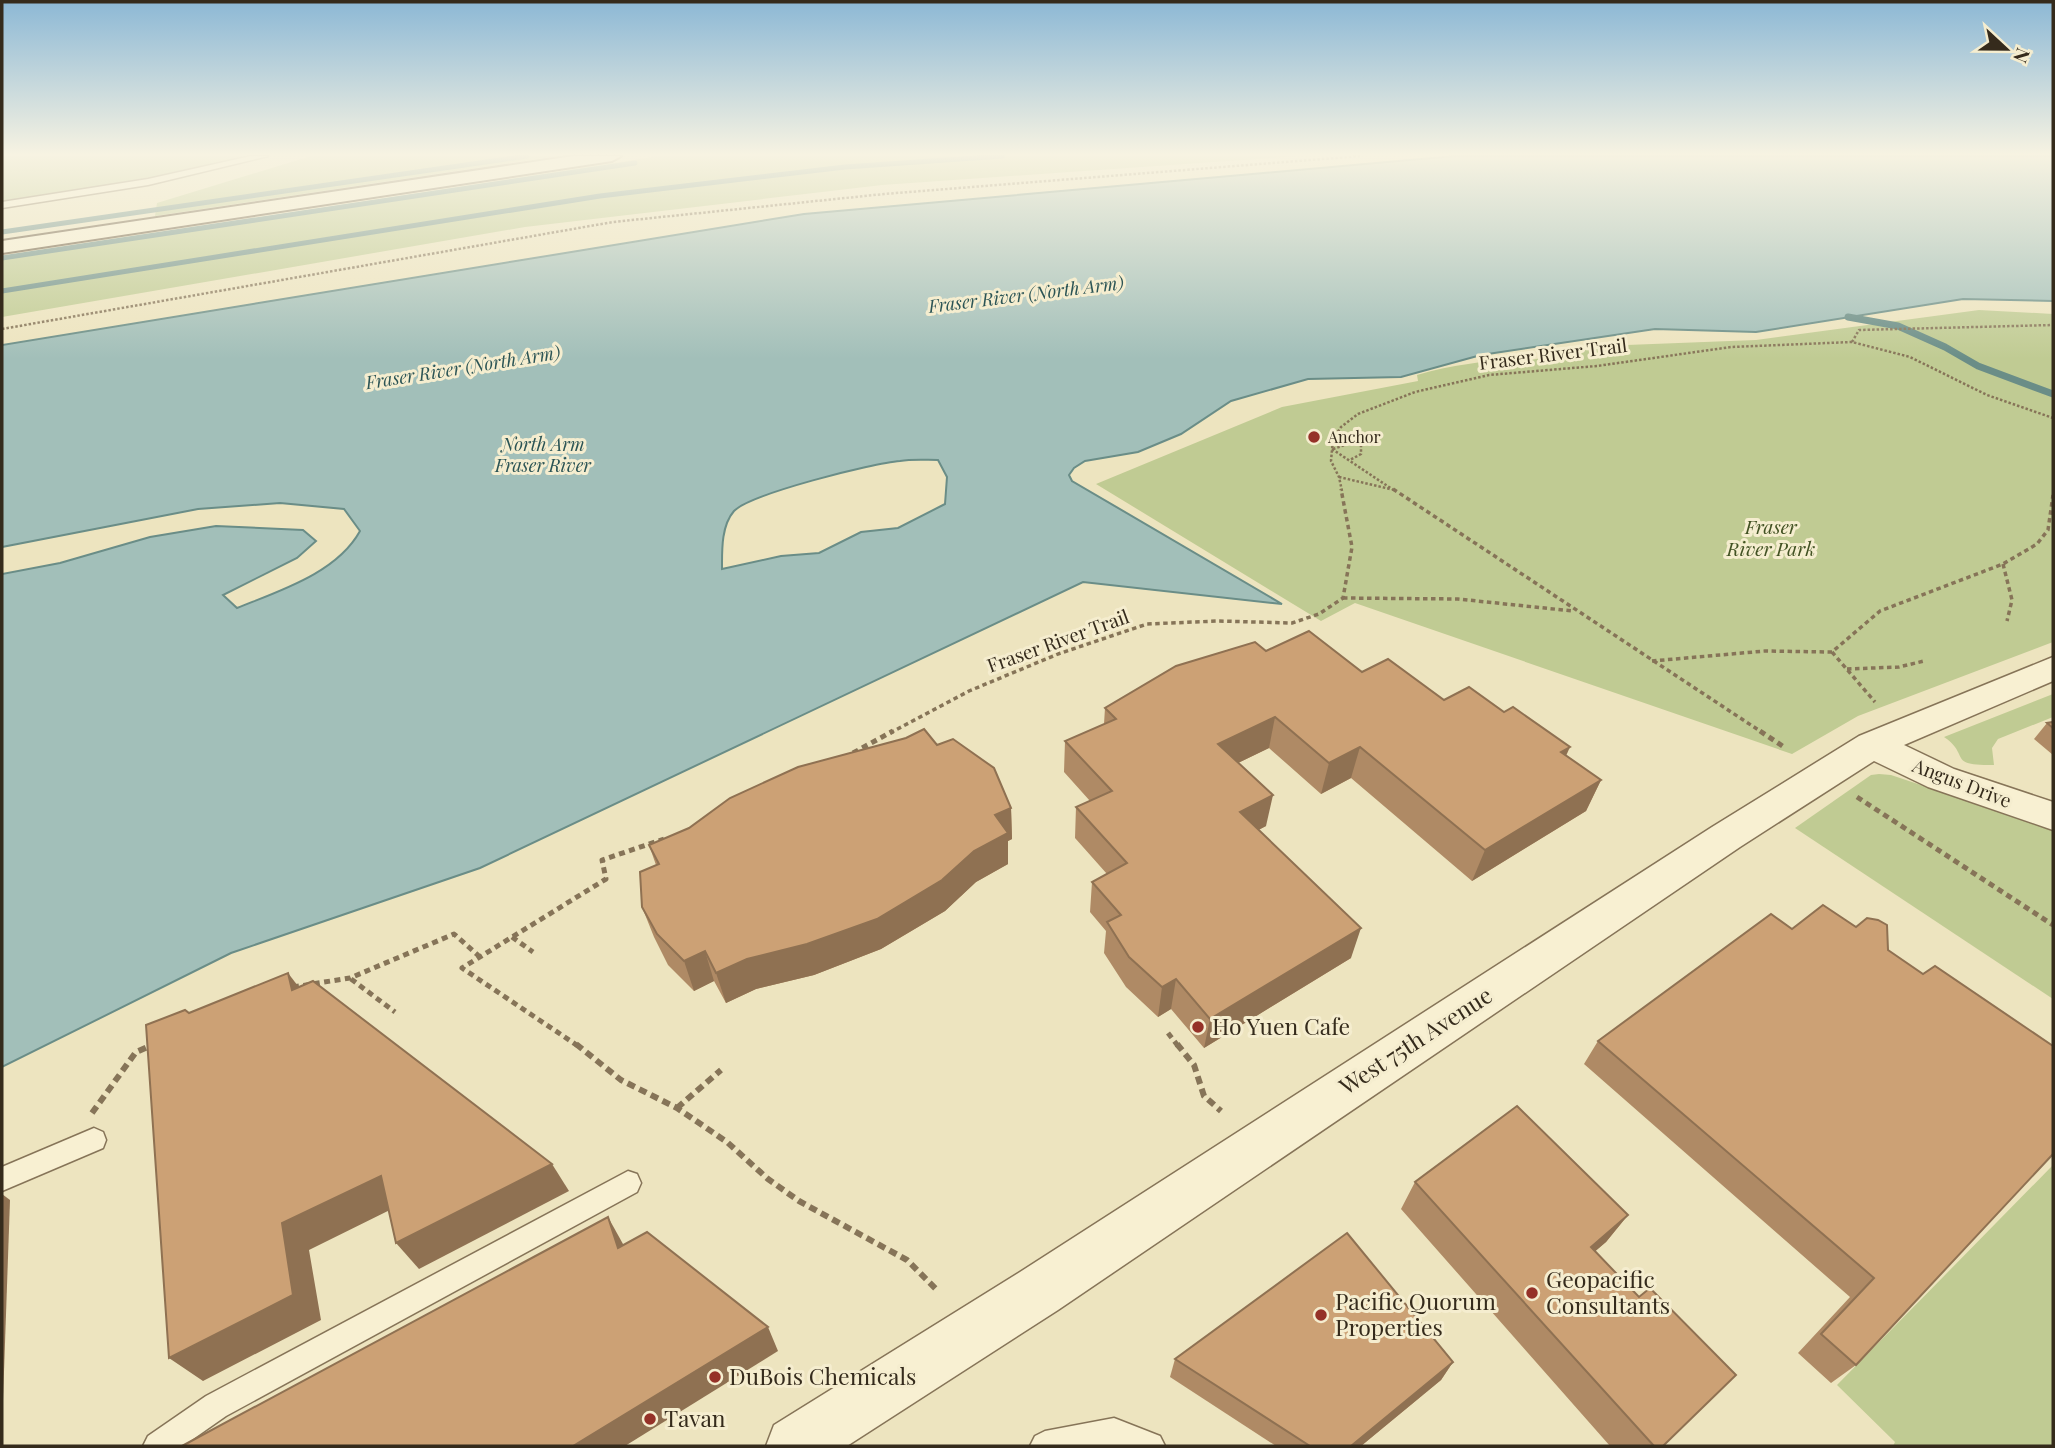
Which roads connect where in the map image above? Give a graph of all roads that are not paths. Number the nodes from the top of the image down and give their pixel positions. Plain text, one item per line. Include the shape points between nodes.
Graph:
1 (153, 224) edge
2 (2, 247) edge
3 (2053, 669) edge
4 (1872, 745) junction
5 (2053, 816) edge
6 (94, 1140) dead end
7 (2, 1179) edge
8 (628, 1183) dead end
9 (158, 1446) edge
10 (795, 1446) edge
11 (1045, 1446) edge
12 (1150, 1446) edge

1 - 2 street
3 - 4 street, West 75th Avenue
4 - 5 street, Angus Drive via 1941,778
4 - 10 street, West 75th Avenue via 1039,1292
6 - 7 lane
8 - 9 lane via 216,1406
11 - 12 lane via 1114,1433

